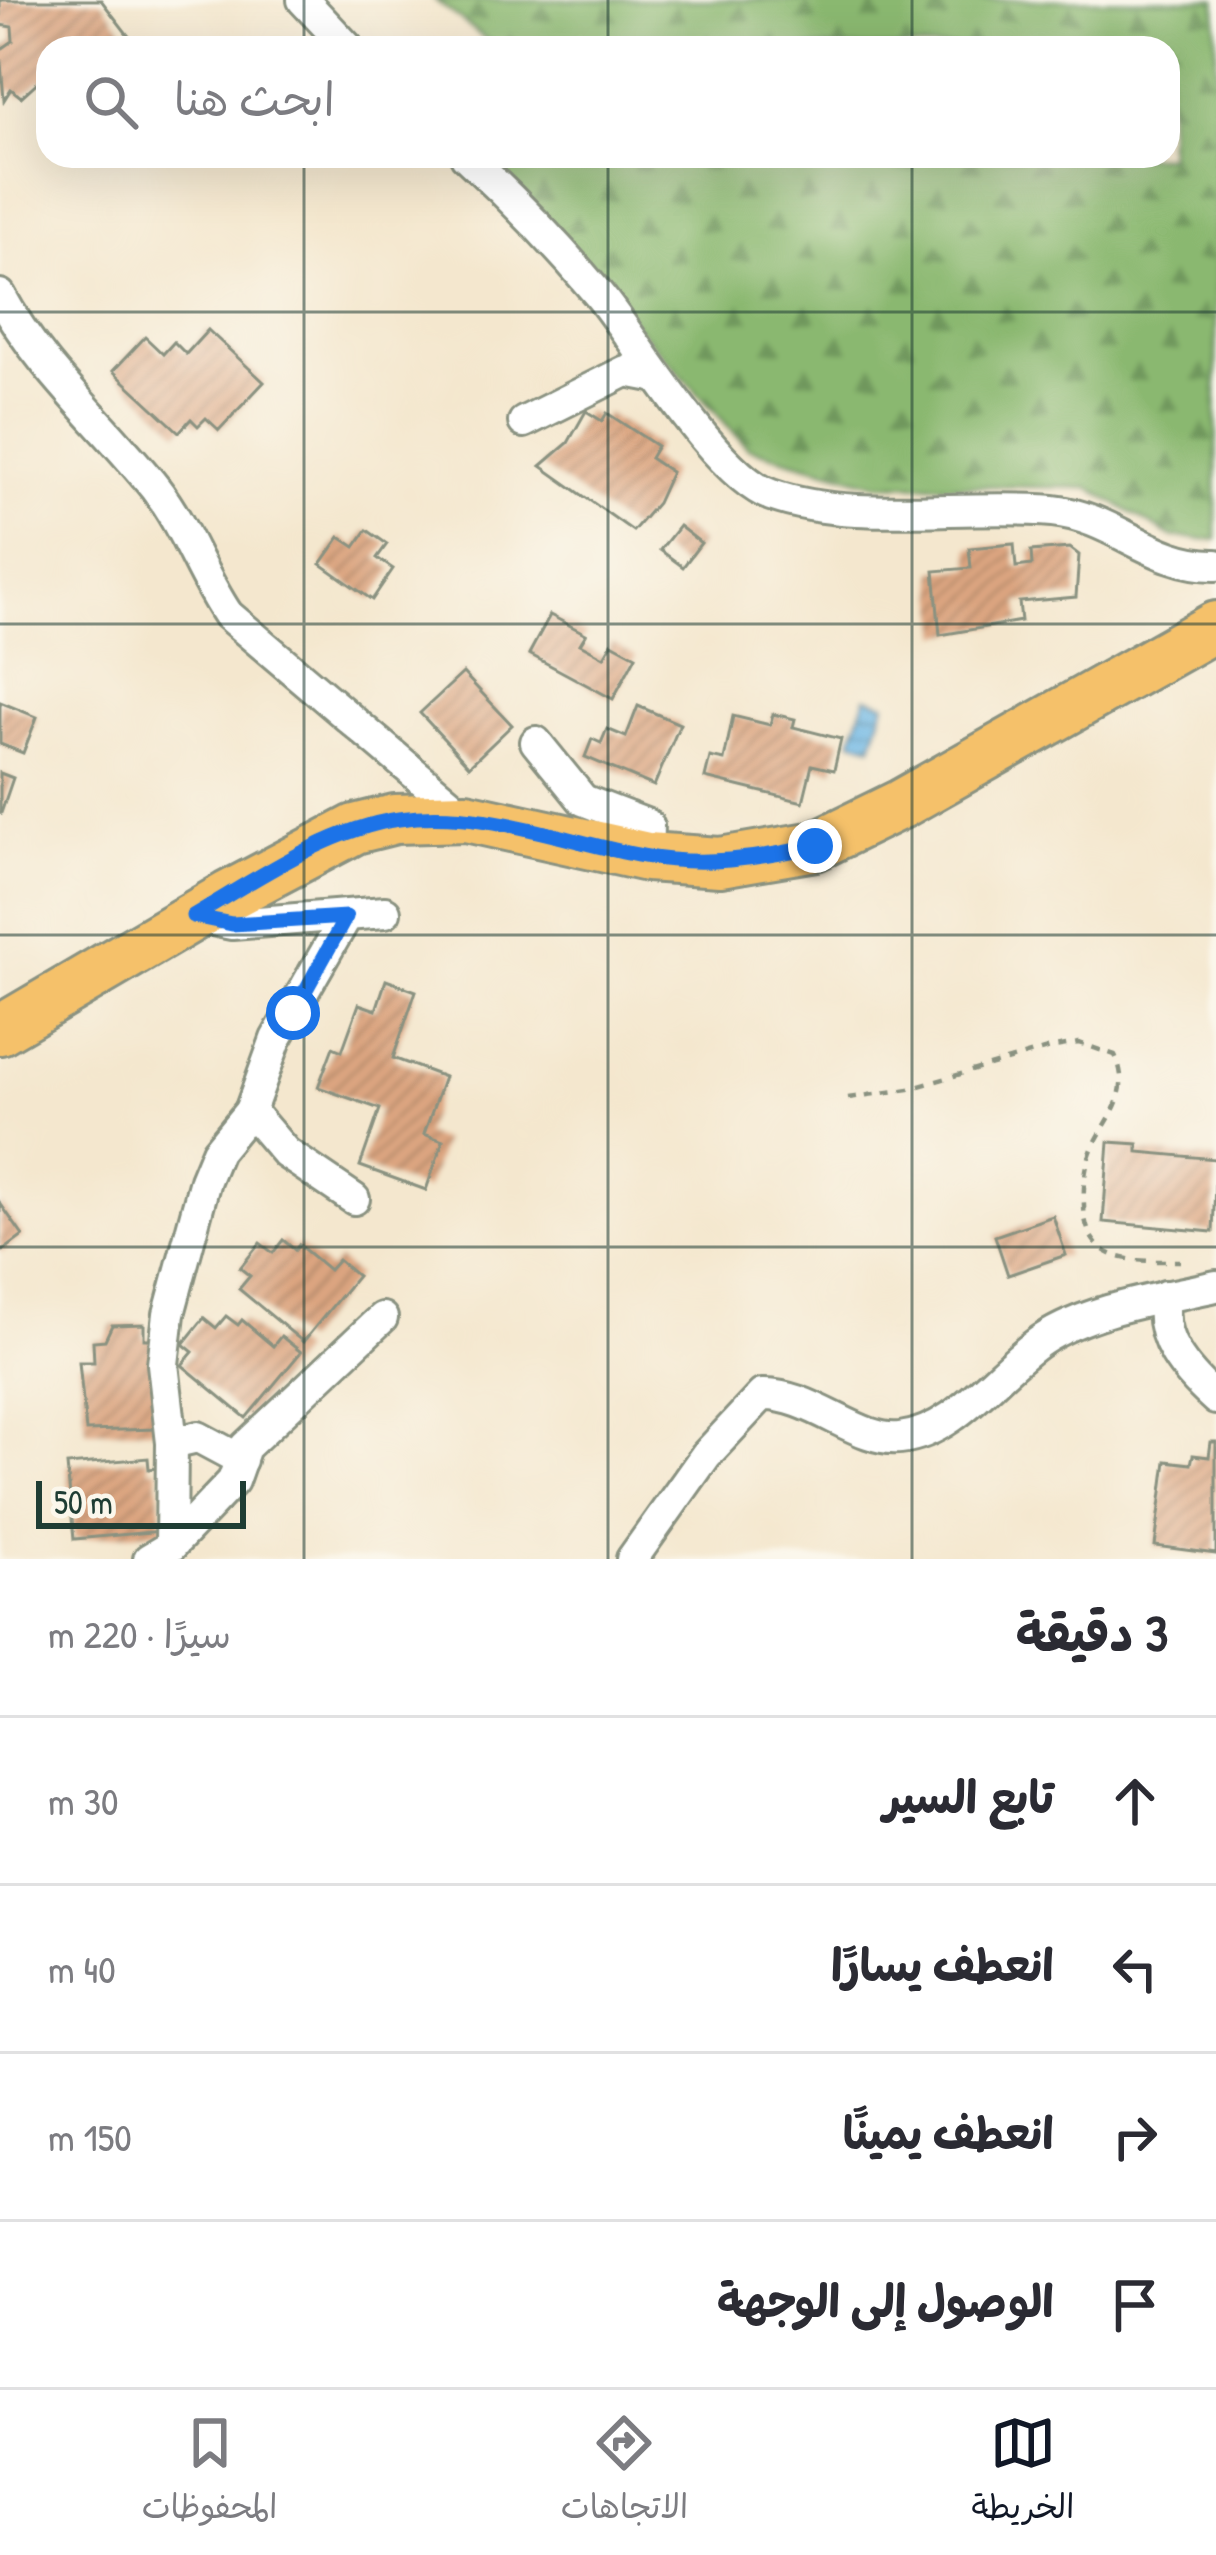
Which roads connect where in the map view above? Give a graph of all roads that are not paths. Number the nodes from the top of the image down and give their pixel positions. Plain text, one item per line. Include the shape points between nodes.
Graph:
1 (303, 0) edge
2 (337, 36) edge
3 (477, 168) edge
4 (0, 295) edge
5 (652, 376) junction
6 (524, 422) dead end
7 (1216, 565) edge
8 (1216, 626) edge
9 (536, 742) dead end
10 (466, 818) junction
11 (646, 857) junction
12 (385, 912) dead end
13 (193, 916) junction
14 (346, 917) junction
15 (0, 1030) edge
16 (250, 1111) junction
17 (354, 1199) dead end
18 (1216, 1286) edge
19 (1165, 1296) junction
20 (382, 1318) dead end
21 (1216, 1400) edge
22 (172, 1443) junction
23 (241, 1460) junction
24 (160, 1552) edge
25 (632, 1559) edge

1 - 2 street
3 - 5 street via 599,296
4 - 10 street via 47,365 168,506 228,615
5 - 6 street via 626,371
5 - 7 street via 745,480 770,495 881,511 1066,513 1180,563
8 - 11 main road via 815,846 721,862
9 - 11 street via 584,800 648,825
10 - 11 main road
10 - 13 main road via 395,819 356,829
12 - 14 street
13 - 14 street via 232,924
13 - 15 main road
14 - 16 street via 276,1039
16 - 17 street via 286,1153
16 - 22 street via 217,1151 183,1249 163,1364
18 - 19 street
19 - 21 street via 1163,1329
19 - 25 street via 1044,1338 917,1435 891,1439 792,1397 762,1395 706,1454
20 - 23 street
22 - 23 street via 198,1437
22 - 24 street
23 - 24 street via 233,1481

